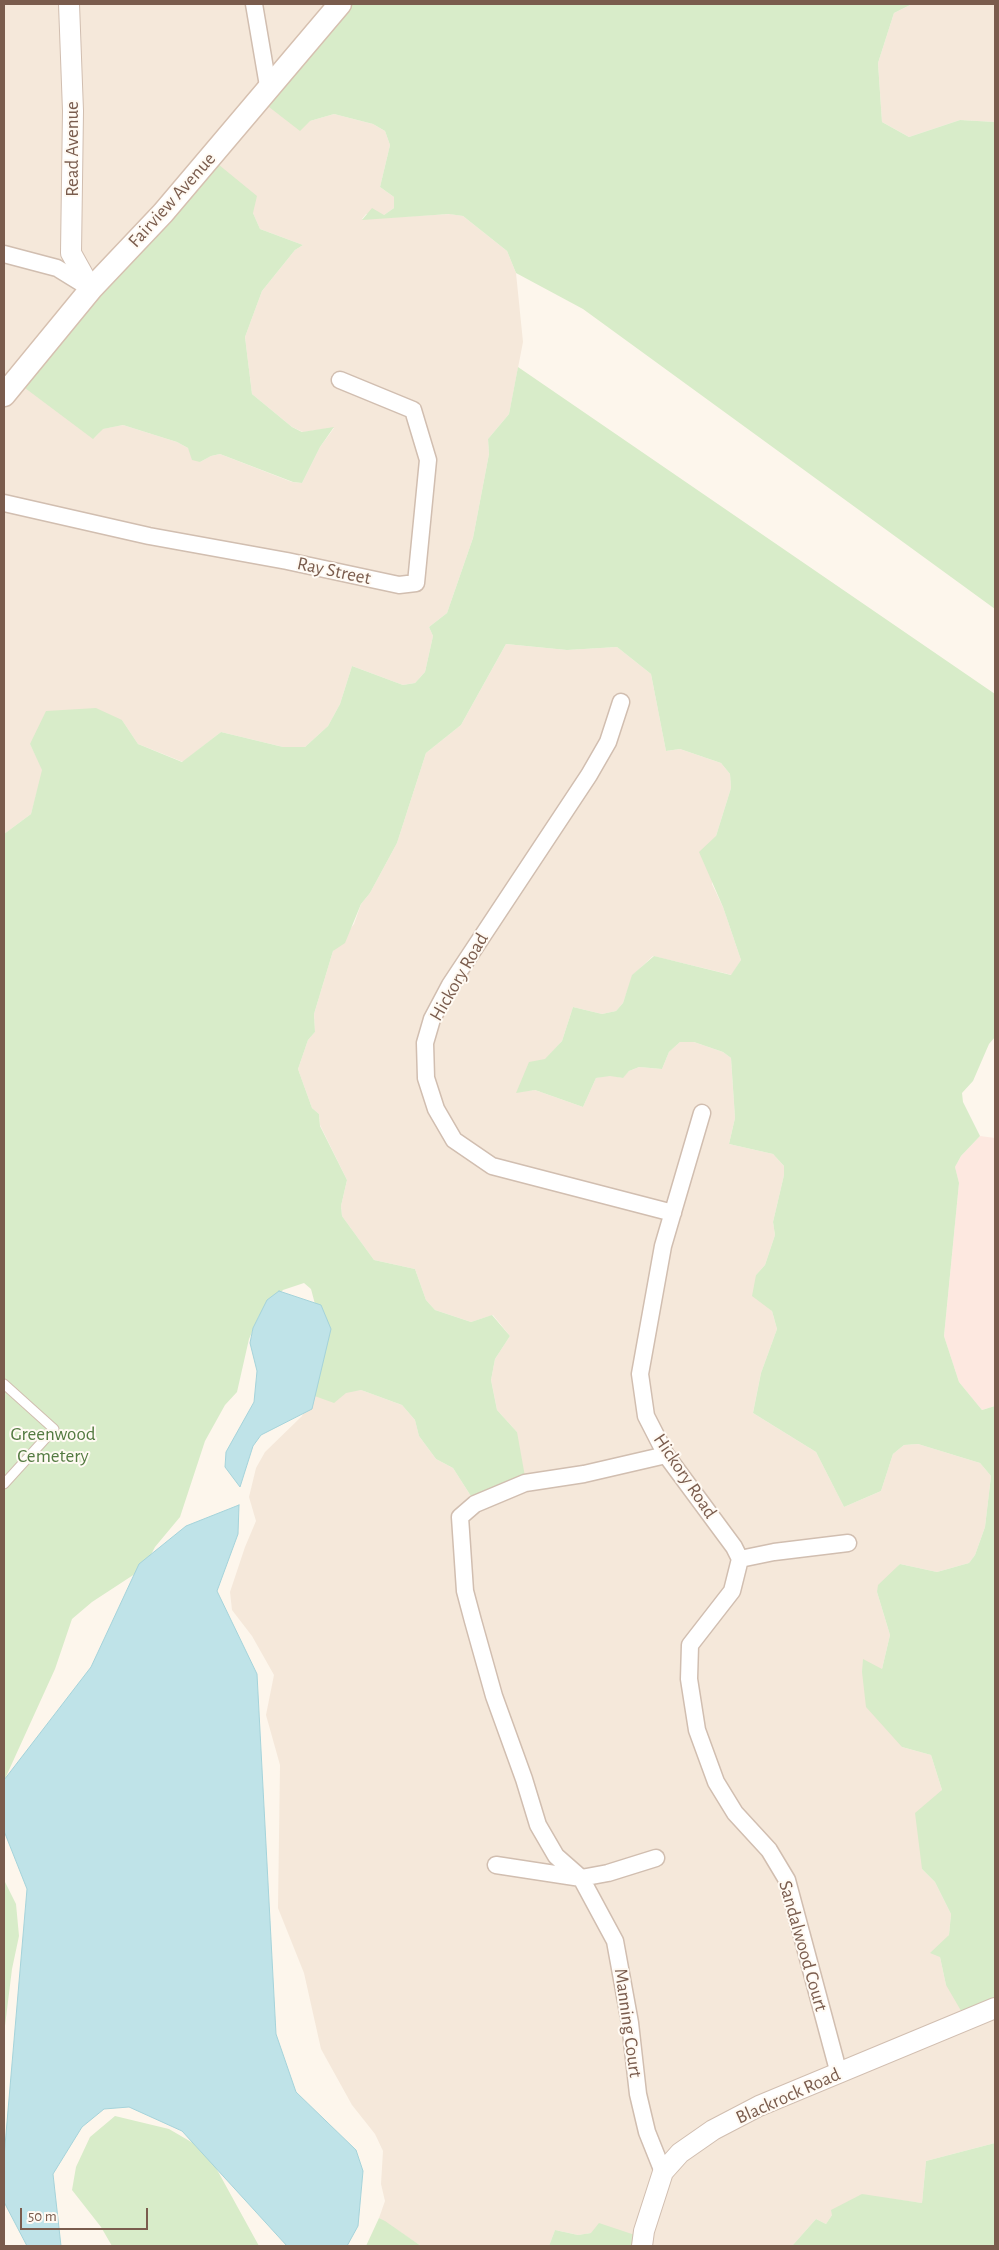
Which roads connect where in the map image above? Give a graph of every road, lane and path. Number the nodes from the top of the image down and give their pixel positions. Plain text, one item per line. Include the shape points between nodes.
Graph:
1 (69, 4) edge
2 (254, 4) edge
3 (340, 4) edge
4 (268, 86) junction
5 (4, 254) edge
6 (91, 289) junction
7 (340, 380) dead end
8 (4, 395) edge
9 (4, 503) edge
10 (621, 702) dead end
11 (702, 1112) dead end
12 (673, 1213) junction
13 (4, 1384) edge
14 (666, 1455) junction
15 (4, 1484) edge
16 (848, 1543) dead end
17 (740, 1559) junction
18 (656, 1858) dead end
19 (496, 1864) dead end
20 (581, 1878) junction
21 (995, 2008) edge
22 (838, 2074) junction
23 (663, 2172) junction
24 (642, 2246) edge

1 - 6 street, Read Avenue via 73,111 71,253
2 - 4 street
3 - 4 main road, Fairview Avenue
4 - 6 main road, Fairview Avenue via 169,206
5 - 6 street via 57,268
6 - 8 main road, Fairview Avenue
7 - 9 street, Ray Street via 413,410 428,460 416,583 398,585 149,536
10 - 12 street, Hickory Road via 608,742 589,775 450,986 432,1019 425,1043 426,1078 436,1109 454,1140 492,1166
11 - 12 street, Hickory Road
12 - 14 street, Hickory Road via 663,1246 640,1374 646,1416
13 - 15 lane via 54,1429
14 - 17 street, Hickory Road
14 - 20 street via 584,1474 525,1483 475,1504 460,1517 466,1591 494,1696 538,1825 556,1856
16 - 17 street
17 - 22 street, Sandalwood Court via 732,1591 690,1646 688,1679 697,1730 716,1782 787,1880
18 - 20 street
19 - 20 street
20 - 23 street, Manning Court via 615,1941 630,2023 638,2094 647,2132
21 - 22 street, Blackrock Road
22 - 23 street, Blackrock Road via 759,2106 714,2130 680,2153
23 - 24 street, Blackrock Road

